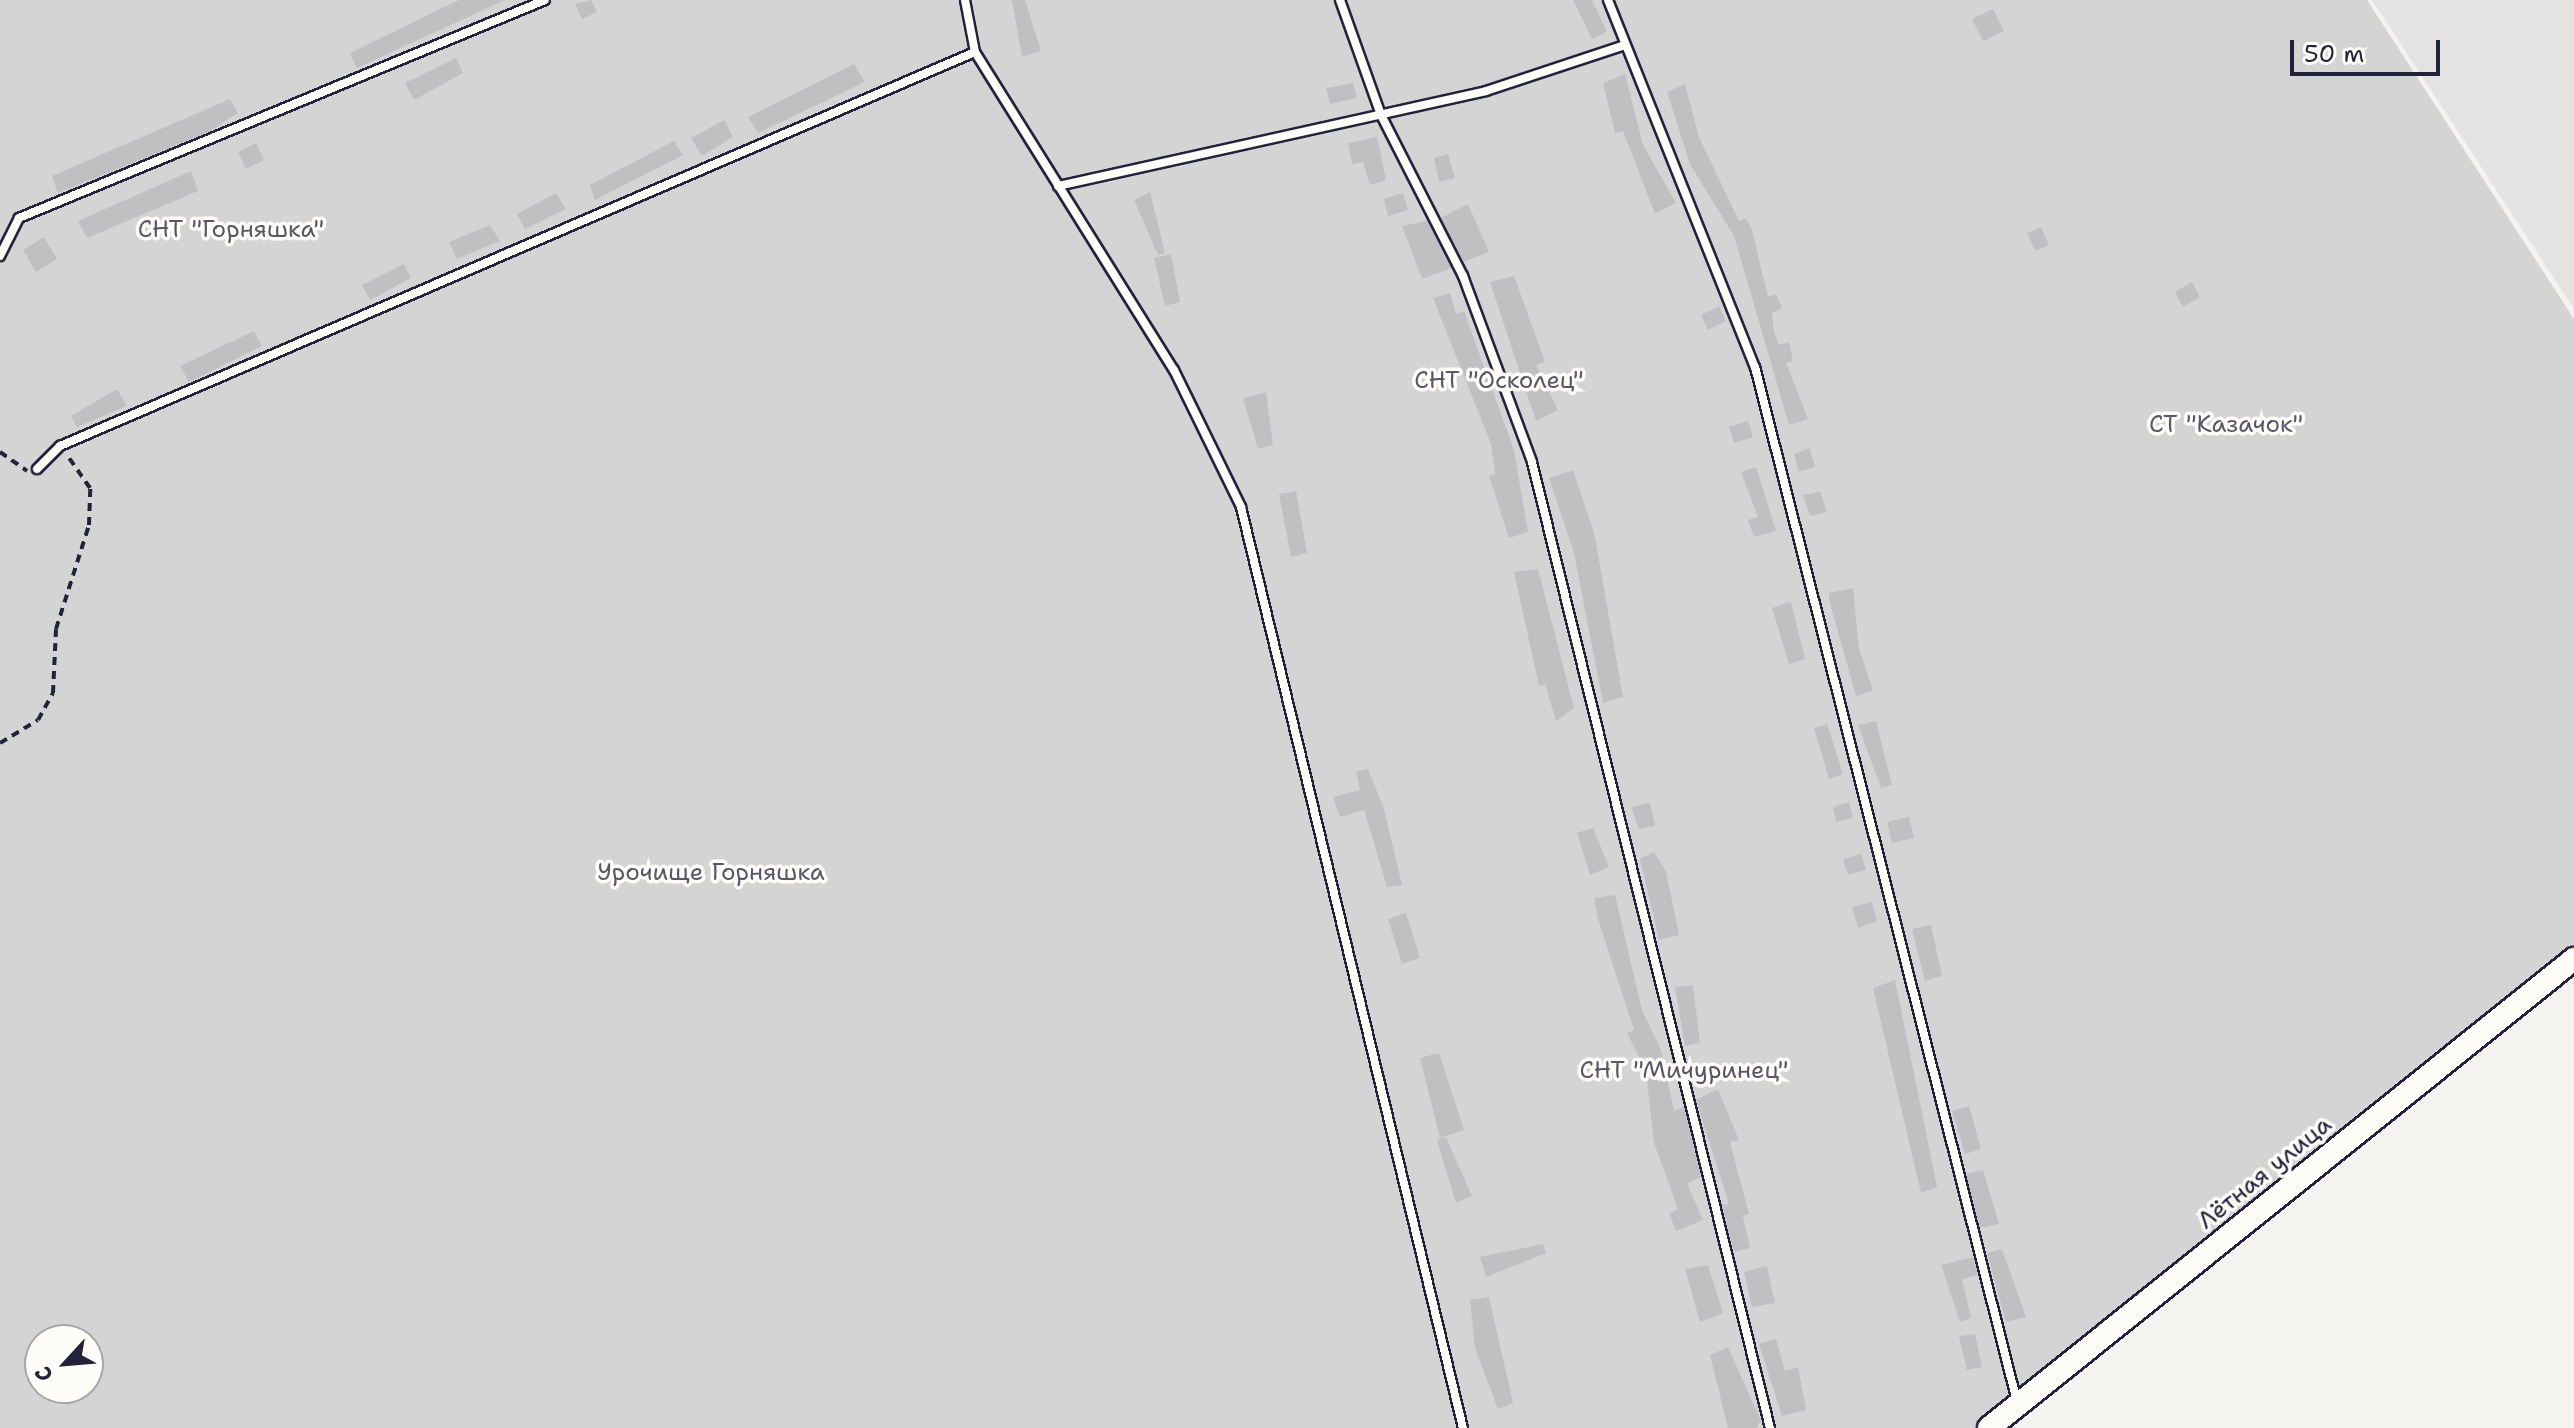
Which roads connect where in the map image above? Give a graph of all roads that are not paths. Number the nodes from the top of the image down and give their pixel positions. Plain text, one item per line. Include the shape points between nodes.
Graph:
1 (545, 0) edge
2 (965, 0) edge
3 (1340, 0) edge
4 (1608, 0) edge
5 (1625, 45) junction
6 (975, 52) junction
7 (1381, 115) junction
8 (1058, 186) junction
9 (0, 256) edge
10 (37, 469) road end
11 (2574, 959) edge
12 (2017, 1405) junction
13 (1463, 1428) edge
14 (1770, 1428) edge
15 (1989, 1428) edge

1 - 9 lane via 19,218
2 - 6 lane
3 - 7 lane
4 - 5 lane
5 - 7 lane via 1486,91
5 - 12 lane via 1755,367
6 - 8 lane
6 - 10 lane via 60,446
7 - 8 lane
7 - 14 lane via 1463,276 1532,462
8 - 13 lane via 1174,370 1241,507
11 - 12 street, Лётная улица
12 - 15 street, Лётная улица

